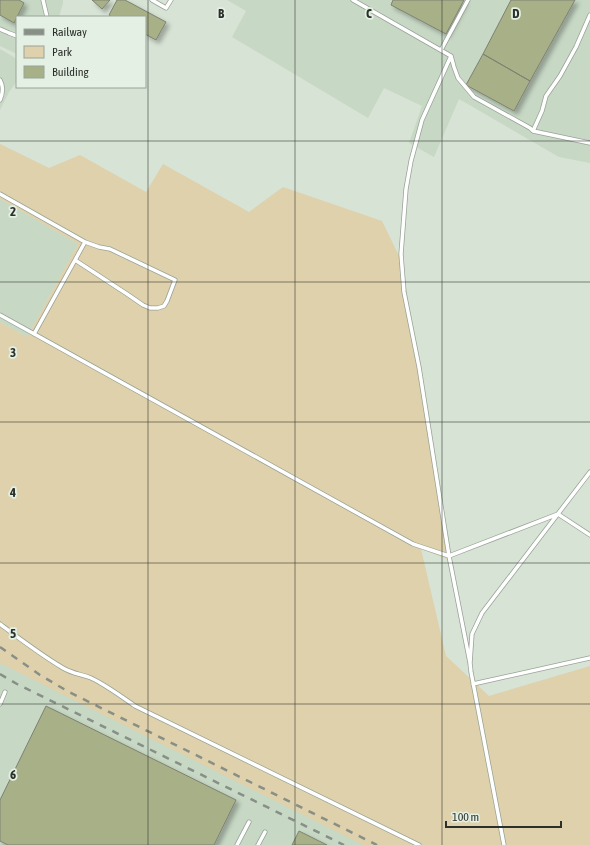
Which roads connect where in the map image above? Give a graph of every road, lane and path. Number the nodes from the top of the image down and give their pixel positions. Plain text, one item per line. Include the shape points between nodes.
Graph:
1 (43, 0) edge
2 (152, 0) edge
3 (171, 0) edge
4 (353, 0) edge
5 (468, 0) edge
6 (361, 2) edge
7 (590, 15) edge
8 (47, 16) edge
9 (0, 29) edge
10 (16, 36) edge
11 (441, 50) junction
12 (451, 56) junction
13 (0, 80) edge
14 (0, 100) edge
15 (534, 131) junction
16 (590, 144) edge
17 (0, 194) edge
18 (85, 242) junction
19 (75, 260) junction
20 (0, 315) edge
21 (34, 334) junction
22 (590, 472) edge
23 (558, 514) junction
24 (590, 535) edge
25 (449, 556) junction
26 (0, 624) edge
27 (590, 658) edge
28 (470, 663) junction
29 (473, 684) junction
30 (5, 692) dead end
31 (0, 704) edge
32 (249, 822) dead end
33 (265, 832) dead end
34 (237, 845) edge
35 (258, 845) edge
36 (419, 845) edge
37 (504, 845) edge

1 - 8 lane
2 - 3 lane via 166,8
4 - 6 lane
5 - 11 lane
6 - 11 lane
7 - 15 lane via 576,47 546,96
9 - 10 lane
11 - 12 lane
12 - 15 lane via 458,78 474,97
12 - 25 lane via 422,120 411,161 401,254 404,292 419,368
13 - 14 lane via 3,87
15 - 16 lane
17 - 18 lane
18 - 19 lane
18 - 19 lane via 110,248 175,280 167,301 164,306 158,308 143,305
19 - 21 lane
20 - 21 lane
21 - 25 lane via 412,544
22 - 23 lane
23 - 24 lane
23 - 25 lane
23 - 28 lane via 482,613 472,634
25 - 28 lane
26 - 36 lane via 74,674 91,678 135,706
27 - 29 lane
28 - 29 lane
29 - 37 lane
30 - 31 lane
32 - 34 lane
33 - 35 lane

